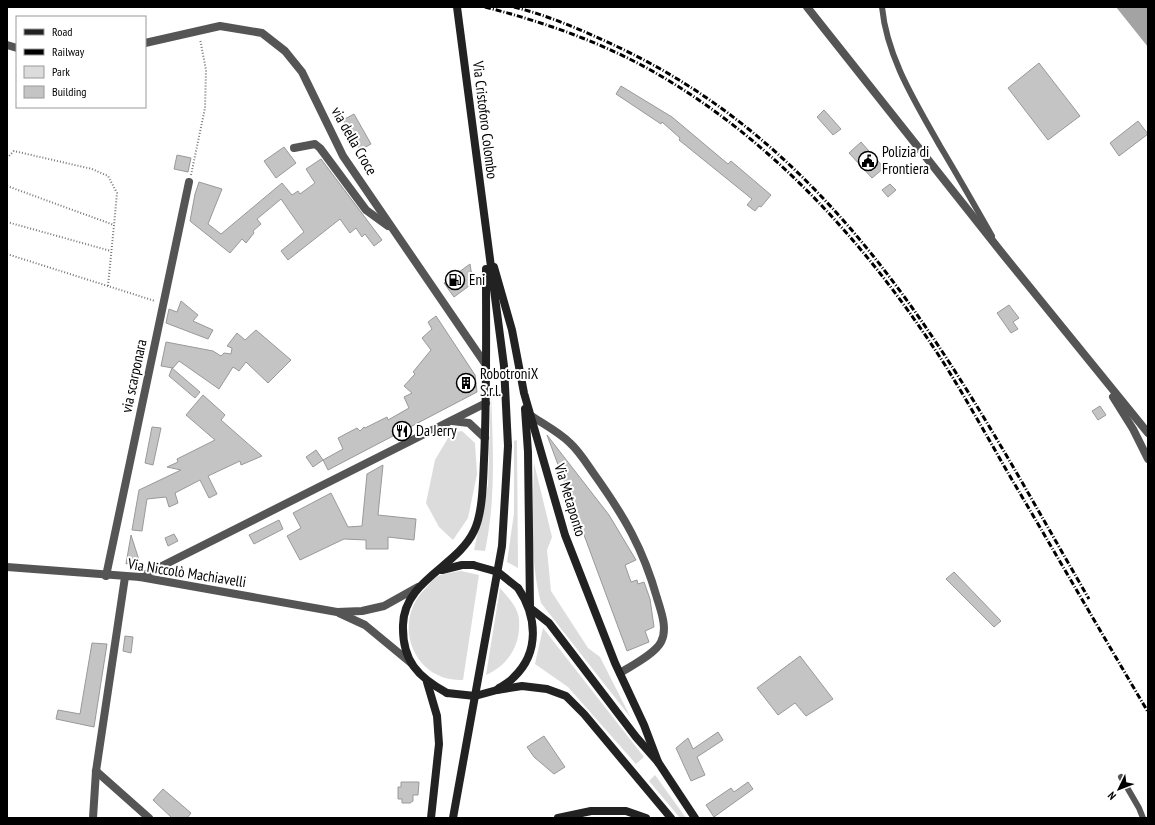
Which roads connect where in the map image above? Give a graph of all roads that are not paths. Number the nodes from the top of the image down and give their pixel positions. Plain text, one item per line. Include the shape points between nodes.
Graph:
1 (457, 7) edge
2 (808, 7) edge
3 (882, 7) edge
4 (146, 43) edge
5 (294, 148) dead end
6 (190, 182) road end
7 (393, 230) junction
8 (486, 237) junction
9 (1002, 253) junction
10 (486, 365) junction
11 (1094, 366) junction
12 (524, 393) junction
13 (486, 403) junction
14 (530, 415) junction
15 (452, 420) junction
16 (1148, 433) edge
17 (485, 438) junction
18 (1148, 459) edge
19 (7, 567) edge
20 (436, 573) junction
21 (106, 576) junction
22 (125, 577) junction
23 (140, 578) junction
24 (418, 587) junction
25 (530, 608) junction
26 (337, 612) junction
27 (411, 663) junction
28 (620, 673) junction
29 (427, 682) junction
30 (497, 690) junction
31 (658, 762) junction
32 (96, 771) junction
33 (1120, 777) dead end
34 (93, 818) edge
35 (149, 818) edge
36 (431, 818) edge
37 (453, 818) edge
38 (558, 818) edge
39 (646, 818) edge
40 (671, 818) edge
41 (695, 818) edge
42 (1143, 818) edge

1 - 8 main road, Via Cristoforo Colombo
2 - 9 street
3 - 9 lane via 889,40 900,71
4 - 7 street, via della Croce via 220,26 262,33 285,51 302,72 343,156
5 - 7 street via 315,144 320,148 366,210
6 - 21 street, via scarponara
7 - 10 street, via della Croce
8 - 10 main road
8 - 12 main road, Via Metaponto via 512,330
8 - 37 main road via 504,366 508,446 502,546
9 - 11 street
10 - 13 main road
11 - 16 street
11 - 18 street via 1133,429
12 - 14 main road, Via Metaponto
12 - 25 main road via 528,452
13 - 15 street
13 - 17 main road
14 - 28 main road, Via Metaponto via 565,535
14 - 28 street via 570,443 591,470 629,527 642,551 651,576 664,629 661,643 649,655
15 - 17 street via 470,423
15 - 23 street
17 - 20 main road via 482,493 475,530 465,546
19 - 21 street, Via Niccolò Machiavelli
20 - 24 main road
20 - 25 main road, bridge via 450,567 473,565 498,572 518,588
21 - 22 street, Via Niccolò Machiavelli
22 - 23 street, Via Niccolò Machiavelli
22 - 32 street
23 - 26 street, Via Niccolò Machiavelli
24 - 26 street via 384,606 362,611
24 - 27 main road via 409,601 403,623 403,642
25 - 30 main road via 534,632 527,659 514,678
25 - 31 main road via 549,623
26 - 27 street via 365,624
27 - 29 main road
28 - 31 main road, Via Metaponto
29 - 30 main road, bridge via 448,693 475,696
29 - 36 main road via 437,716 439,744
30 - 40 main road via 522,686 547,689 566,696
31 - 41 main road
32 - 34 street
32 - 35 street
33 - 42 lane
38 - 39 main road via 591,811 626,811

